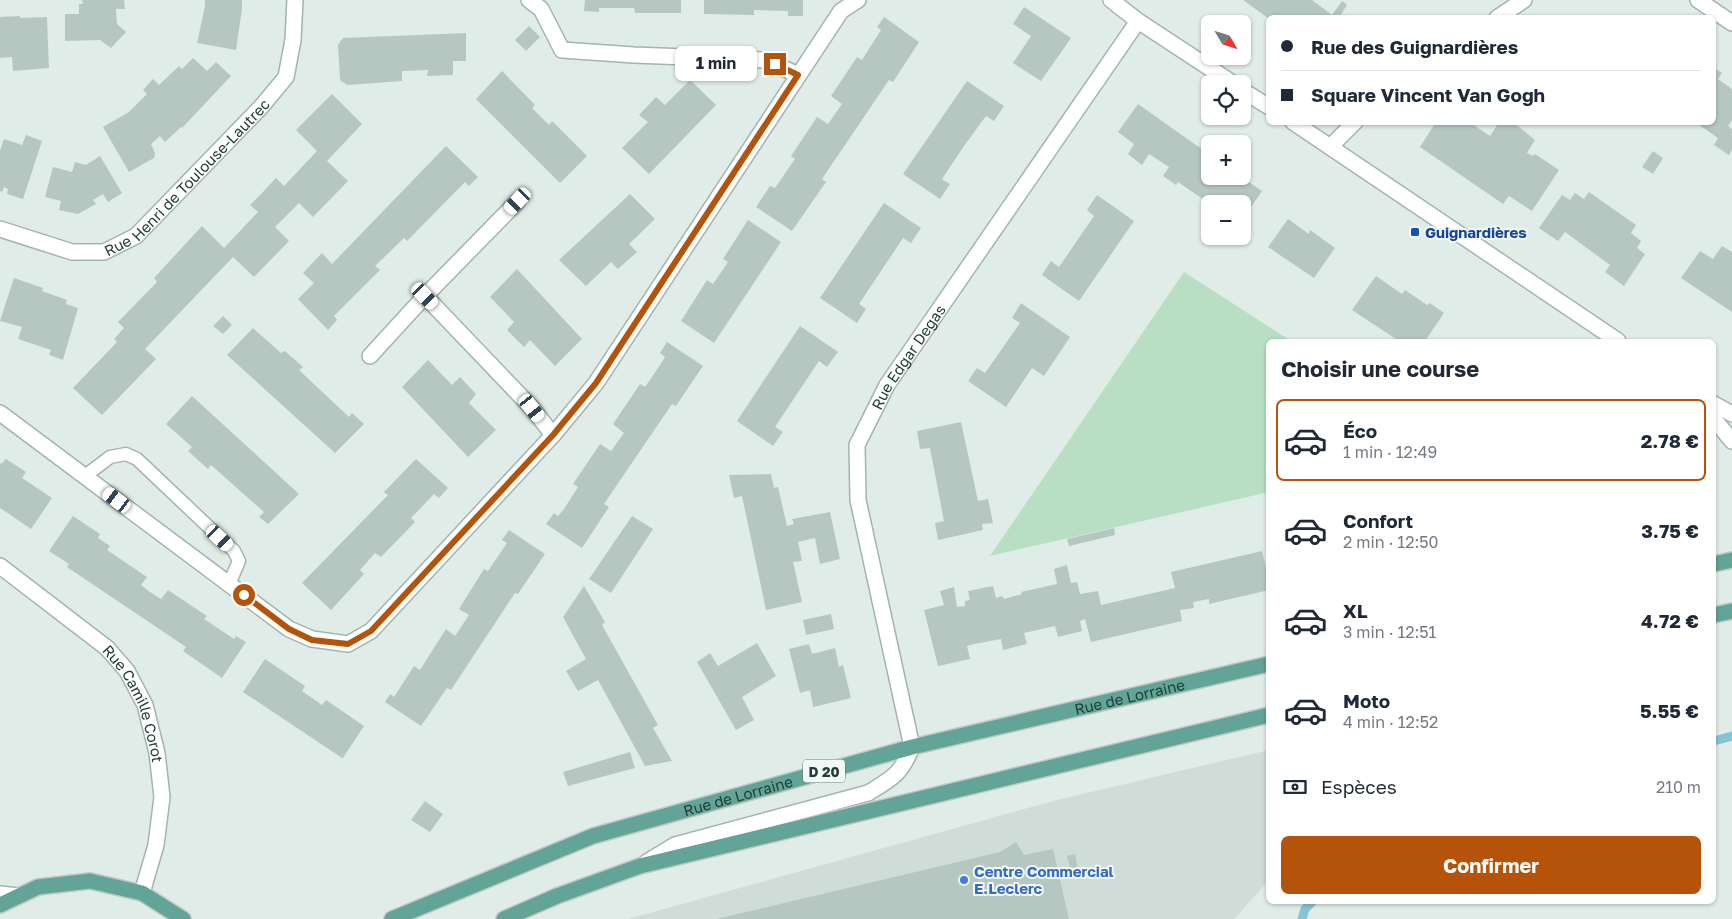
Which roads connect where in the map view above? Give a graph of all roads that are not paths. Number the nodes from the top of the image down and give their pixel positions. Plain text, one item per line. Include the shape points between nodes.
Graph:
1 (295, 0) edge
2 (529, 0) edge
3 (858, 0) edge
4 (1111, 0) edge
5 (1524, 0) edge
6 (1698, 0) edge
7 (1502, 15) edge
8 (1138, 22) junction
9 (1732, 23) edge
10 (798, 75) junction
11 (1220, 75) edge
12 (1251, 96) edge
13 (1266, 105) edge
14 (1297, 125) edge
15 (1352, 125) edge
16 (1330, 147) junction
17 (518, 201) dead end
18 (0, 229) edge
19 (425, 296) junction
20 (1615, 339) edge
21 (370, 356) dead end
22 (1716, 405) edge
23 (0, 413) edge
24 (1732, 414) edge
25 (1716, 421) edge
26 (553, 435) junction
27 (1732, 441) edge
28 (86, 476) junction
29 (1732, 560) edge
30 (1716, 564) edge
31 (0, 566) edge
32 (229, 584) junction
33 (1732, 611) edge
34 (1716, 615) edge
35 (1266, 665) edge
36 (1266, 716) edge
37 (912, 746) junction
38 (640, 866) junction
39 (142, 893) junction
40 (0, 894) edge
41 (18, 896) junction
42 (0, 905) edge
43 (183, 919) edge
44 (392, 919) edge
45 (504, 919) edge

1 - 18 street, Rue Henri de Toulouse-Lautrec via 293,40 286,77 136,236 104,252 72,252
2 - 10 street via 541,9 562,50 766,60
3 - 10 street via 841,11
4 - 8 street
5 - 7 street
6 - 9 street
8 - 11 street
8 - 37 street, Rue Edgar Degas via 888,385 857,445 858,500
10 - 26 street via 596,383
12 - 13 street
14 - 16 street
15 - 16 street
16 - 20 street
17 - 19 street
19 - 21 street
19 - 26 street via 532,408
22 - 24 street
23 - 28 street
25 - 27 street
26 - 32 street via 371,631 348,644 312,640 289,629
28 - 32 street
28 - 32 lane via 110,457 126,454 137,459 234,551 239,561
29 - 30 main road
31 - 39 street, Rue Camille Corot via 107,648 127,671 145,705 157,753 162,797 156,845
33 - 34 main road
35 - 37 main road, Rue de Lorraine / D 20
36 - 38 main road
37 - 38 street via 894,778 868,793 675,845
37 - 44 main road, Rue de Lorraine / D 20 via 593,836
38 - 45 main road
39 - 41 main road via 90,881 38,887
39 - 43 main road
40 - 41 street
41 - 42 main road

